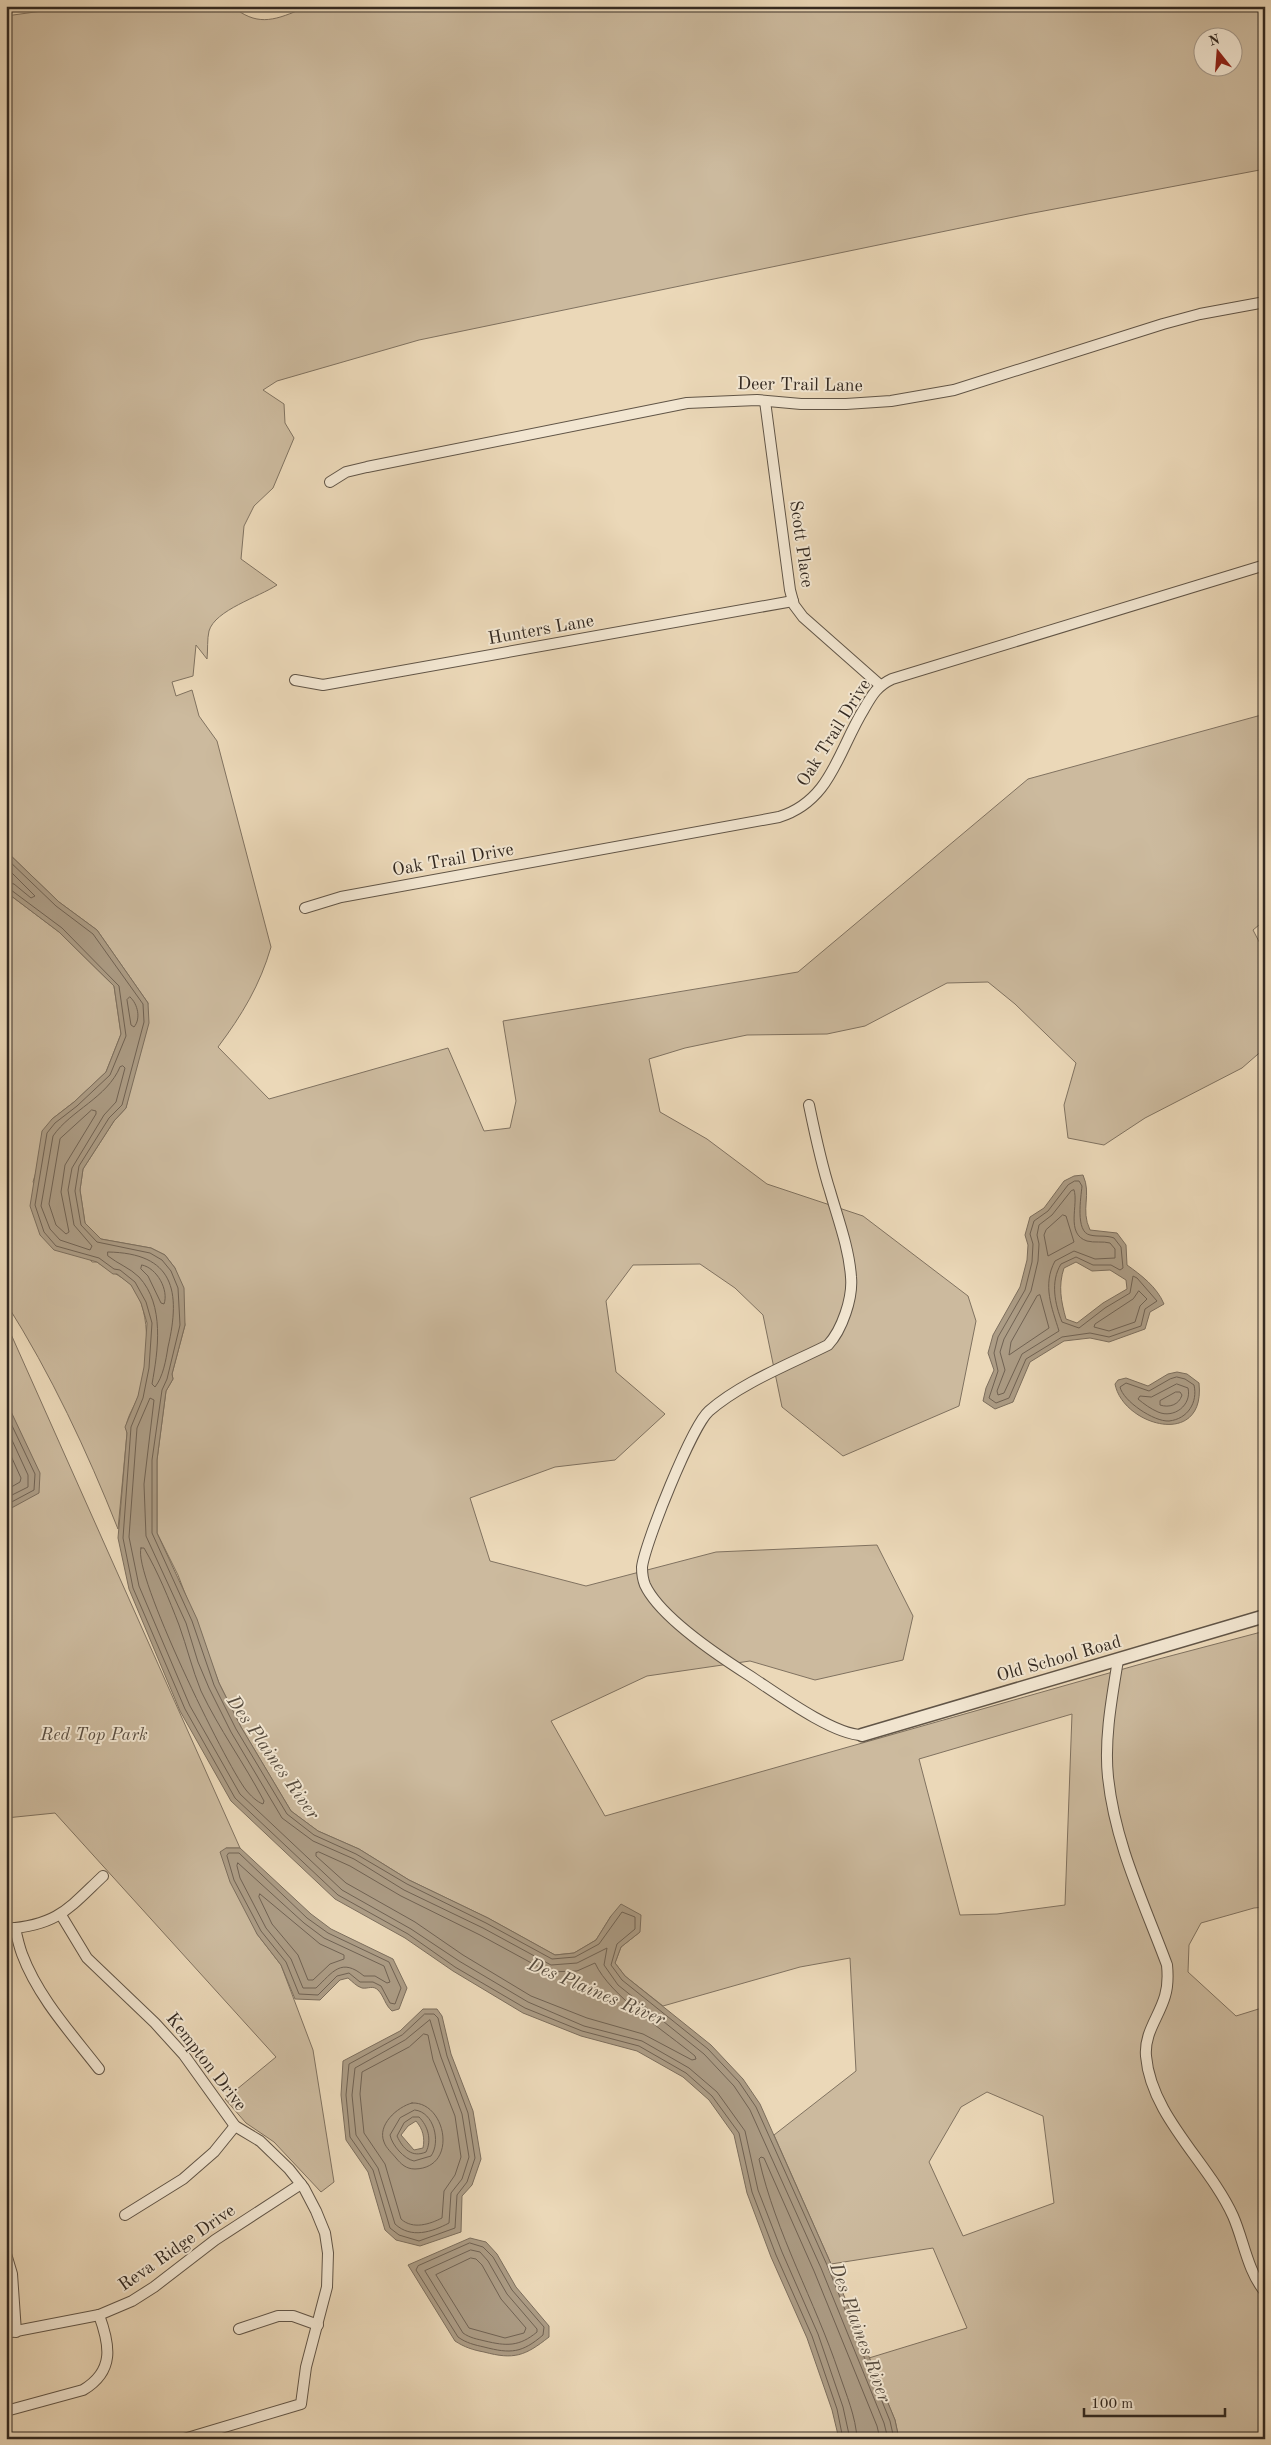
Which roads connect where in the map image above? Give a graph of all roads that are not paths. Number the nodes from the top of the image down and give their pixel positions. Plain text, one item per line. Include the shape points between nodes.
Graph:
1 (1265, 302) edge
2 (765, 401) junction
3 (330, 482) dead end
4 (1265, 565) edge
5 (793, 601) junction
6 (295, 680) dead end
7 (880, 685) junction
8 (305, 908) dead end
9 (809, 1105) dead end
10 (1265, 1616) edge
11 (1118, 1660) junction
12 (862, 1736) joint
13 (103, 1876) dead end
14 (61, 1915) junction
15 (10, 1929) edge
16 (98, 2069) dead end
17 (235, 2126) junction
18 (301, 2184) junction
19 (125, 2215) dead end
20 (6, 2254) edge
21 (1265, 2292) edge
22 (99, 2315) junction
23 (318, 2325) junction
24 (239, 2329) dead end
25 (11, 2332) edge
26 (6, 2411) edge
27 (184, 2439) edge

1 - 2 street, Deer Trail Lane via 1163,324 926,396 846,404
2 - 3 street, Deer Trail Lane via 704,402 655,409 367,466 346,472
2 - 5 street, Scott Place
4 - 7 street, Oak Trail Drive
5 - 6 street, Hunters Lane via 323,685
5 - 7 street, Scott Place via 803,616
7 - 8 street, Oak Trail Drive via 861,714 823,788 795,812 341,897
9 - 12 street via 852,1278 848,1303 835,1337 828,1345 738,1392 708,1412 686,1449 655,1525 642,1566 643,1578 646,1587 671,1617 714,1653 813,1716 852,1735
10 - 11 street, Old School Road
11 - 12 street, Old School Road
11 - 21 street via 1112,1695 1108,1761 1111,1797 1126,1863 1167,1965 1168,1978 1166,1994 1146,2044 1147,2068 1158,2097 1232,2214 1252,2271
13 - 14 street
14 - 15 street via 42,1924
14 - 17 street, Kempton Drive via 87,1958 184,2055
15 - 16 street via 54,2012
17 - 18 street, Kempton Drive via 276,2155
17 - 19 street via 214,2152 183,2179
18 - 22 street, Reva Ridge Drive via 215,2240 154,2287
18 - 23 street, Kempton Drive via 325,2233 328,2253 327,2287
20 - 25 street via 12,2274
22 - 25 street, Reva Ridge Drive
22 - 26 street via 107,2336 109,2356 94,2383 83,2390
23 - 24 street via 293,2316 278,2316
23 - 27 street, Kempton Drive via 306,2367 301,2404

